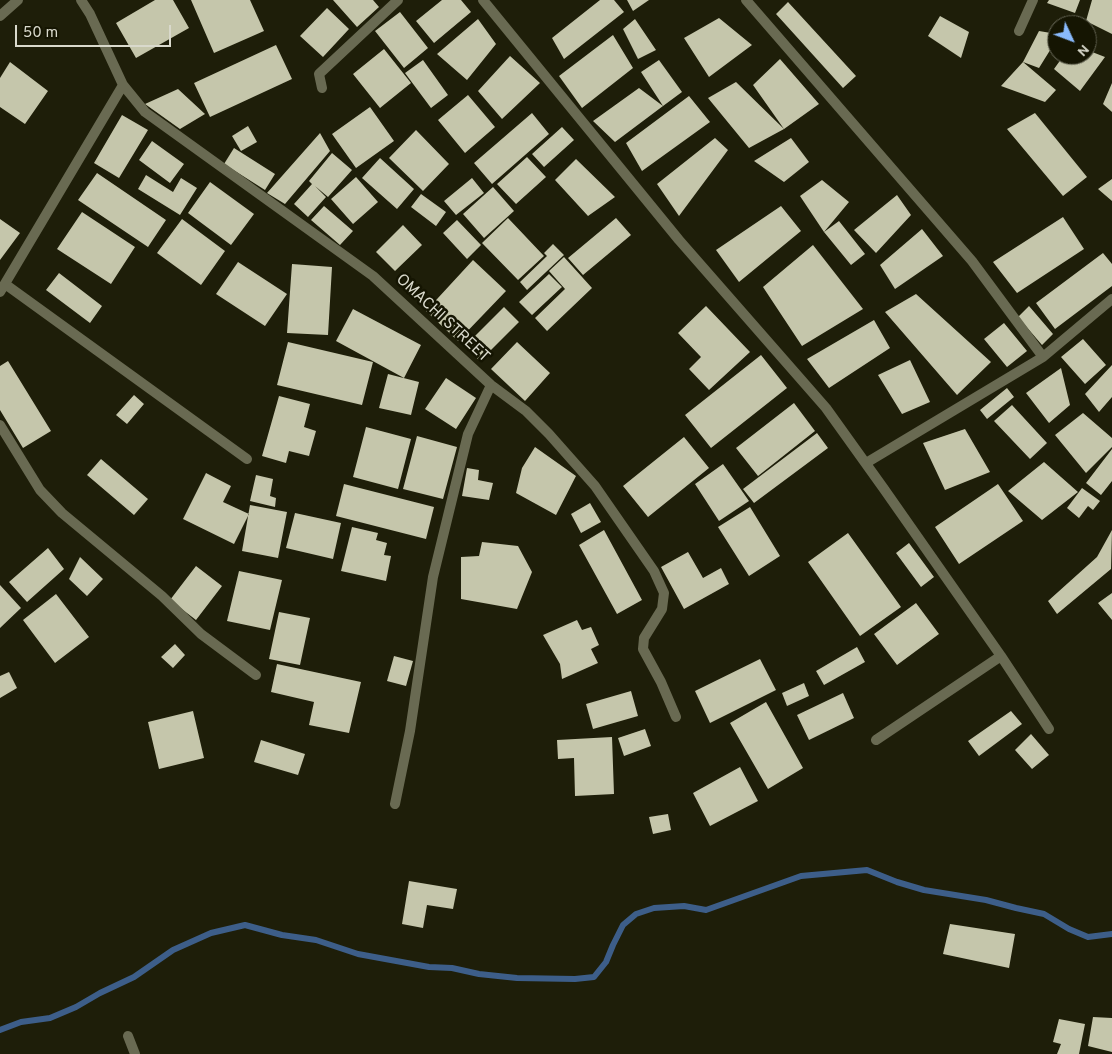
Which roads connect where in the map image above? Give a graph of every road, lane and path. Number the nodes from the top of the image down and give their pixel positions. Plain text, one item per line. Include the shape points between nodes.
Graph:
1 (18, 0) edge
2 (81, 0) edge
3 (398, 0) edge
4 (483, 0) edge
5 (746, 0) edge
6 (1033, 0) edge
7 (0, 16) edge
8 (1019, 31) dead end
9 (124, 85) junction
10 (322, 88) dead end
11 (3, 288) edge
12 (1112, 299) edge
13 (1043, 357) junction
14 (492, 385) junction
15 (0, 425) edge
16 (248, 459) dead end
17 (866, 463) junction
18 (1001, 656) junction
19 (256, 675) dead end
20 (676, 716) dead end
21 (1049, 729) dead end
22 (876, 740) dead end
23 (395, 804) dead end
24 (128, 1036) dead end
25 (135, 1054) edge

1 - 7 street
2 - 9 street, OMACHI STREET
3 - 10 street via 319,74
4 - 17 street via 680,240 826,408
5 - 13 street via 972,261
6 - 8 street
9 - 11 street
9 - 14 street, OMACHI STREET via 146,112 373,276
11 - 16 street
12 - 13 street
13 - 17 street
14 - 20 street, OMACHI STREET via 526,411 595,486 654,571 664,594 662,609 644,638 643,649
14 - 23 street via 468,434 433,577 410,731
15 - 19 street via 40,490 62,513 162,596 201,634
17 - 18 street
18 - 21 street
18 - 22 street
24 - 25 street

